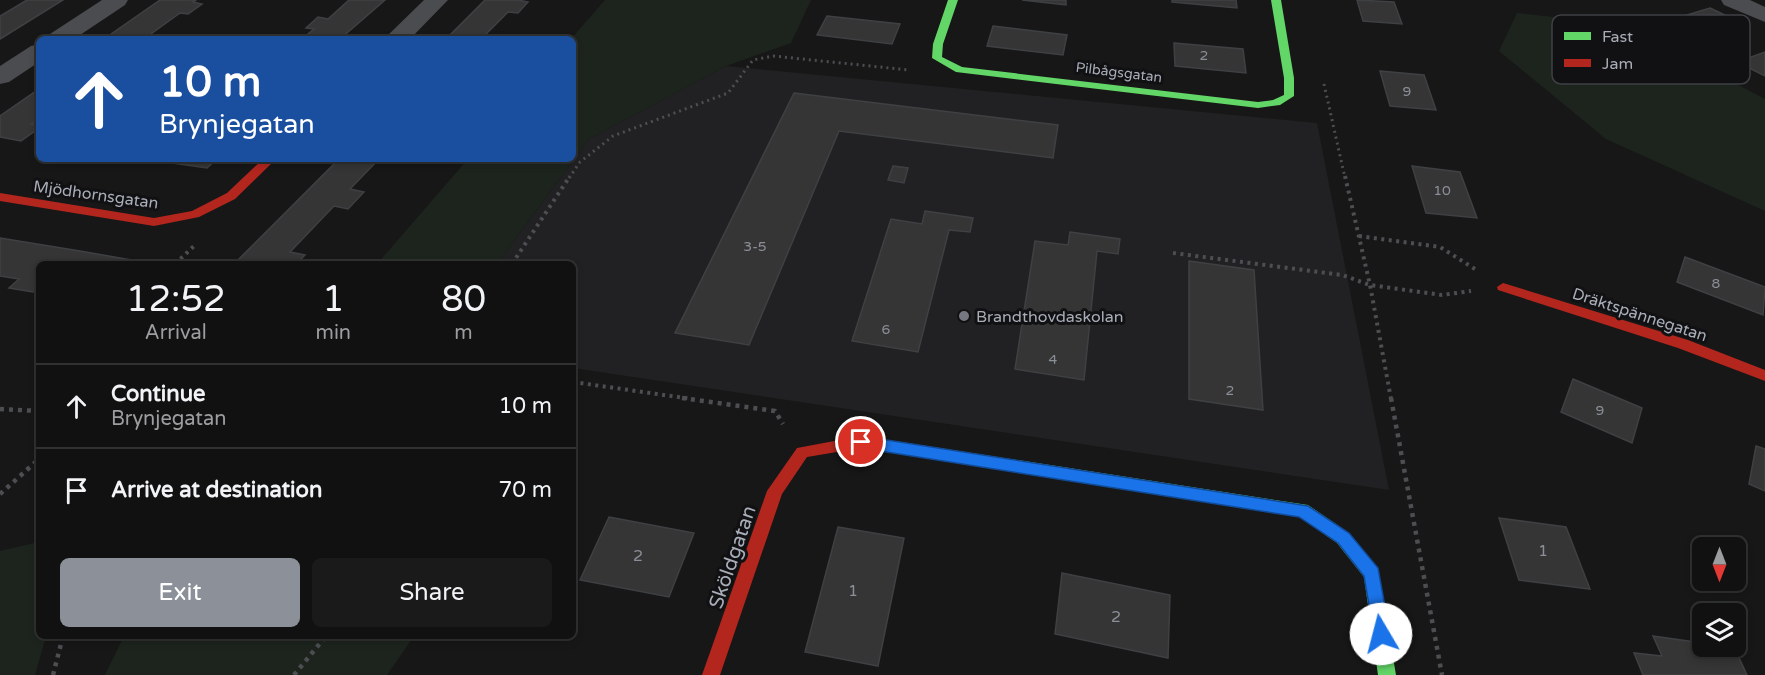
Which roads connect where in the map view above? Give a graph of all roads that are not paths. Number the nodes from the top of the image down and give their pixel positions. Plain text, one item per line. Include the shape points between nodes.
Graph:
1 (117, 0) edge
2 (437, 0) edge
3 (953, 0) edge
4 (1276, 0) edge
5 (1732, 0) edge
6 (1765, 15) edge
7 (63, 36) edge
8 (399, 36) edge
9 (36, 53) edge
10 (0, 77) edge
11 (267, 162) edge
12 (0, 197) edge
13 (1503, 287) road end
14 (1765, 376) edge
15 (711, 675) edge
16 (1387, 675) edge

1 - 7 street
2 - 8 street
3 - 4 street, Pilbågsgatan via 937,58 955,68 1258,105 1276,103 1289,96
5 - 6 street
9 - 10 street
11 - 12 street, Mjödhornsgatan via 231,196 187,216 154,222
13 - 14 street, Dräktspännegatan via 1683,344
15 - 16 street, Sköldgatan via 775,491 801,454 861,442 1302,510 1343,538 1372,574

